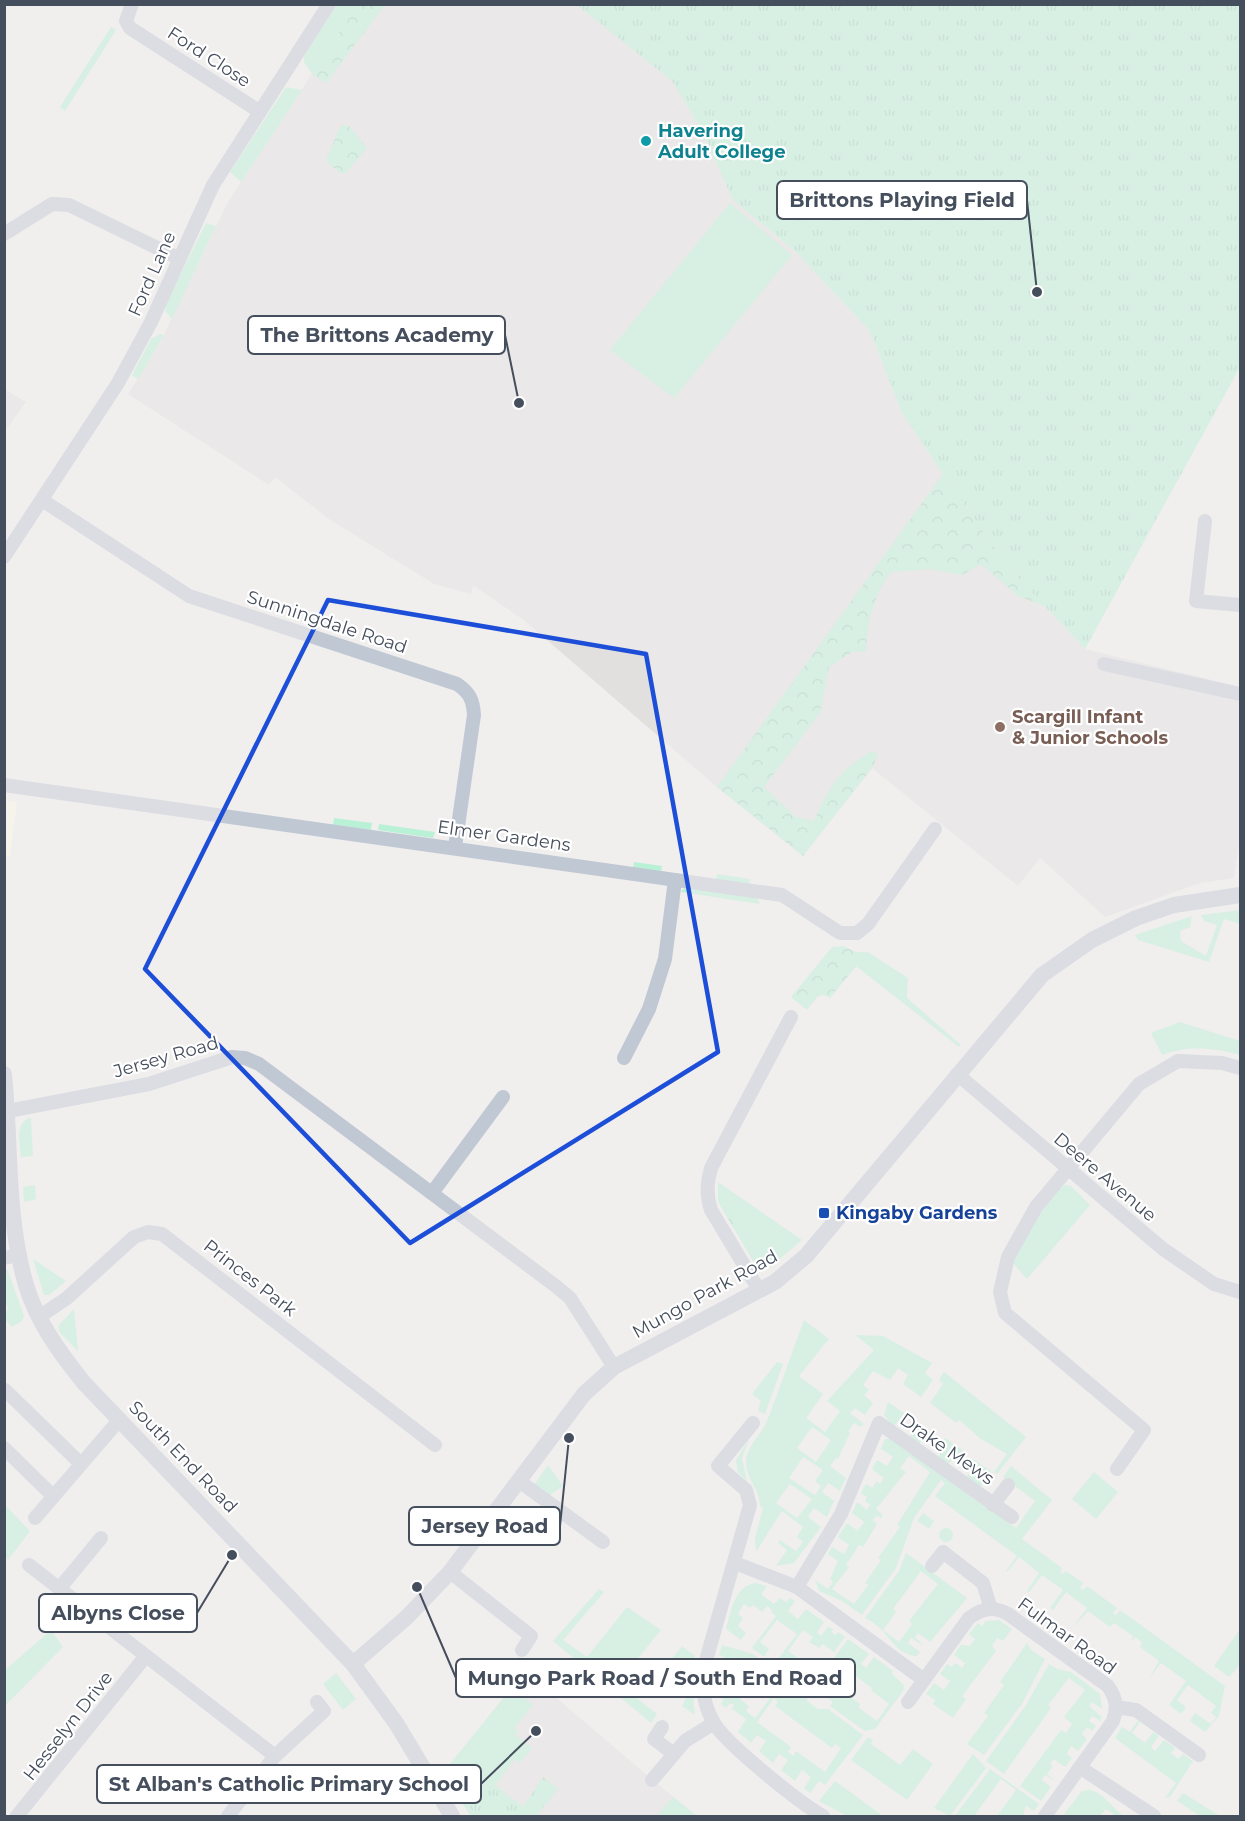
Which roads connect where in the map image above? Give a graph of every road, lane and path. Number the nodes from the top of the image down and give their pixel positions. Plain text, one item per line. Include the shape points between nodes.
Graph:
1 (132, 4) edge
2 (329, 4) edge
3 (259, 111) junction
4 (4, 234) edge
5 (178, 258) junction
6 (42, 500) junction
7 (1204, 521) dead end
8 (4, 557) edge
9 (1240, 605) edge
10 (1104, 664) dead end
11 (1240, 694) edge
12 (4, 784) edge
13 (935, 829) dead end
14 (455, 847) junction
15 (675, 880) junction
16 (1240, 895) edge
17 (791, 1017) dead end
18 (624, 1058) dead end
19 (1240, 1068) edge
20 (4, 1074) edge
21 (957, 1074) junction
22 (503, 1097) dead end
23 (8, 1111) junction
24 (1067, 1169) junction
25 (432, 1193) junction
26 (12, 1256) edge
27 (759, 1290) junction
28 (1240, 1292) edge
29 (39, 1317) junction
30 (614, 1367) junction
31 (5, 1390) edge
32 (120, 1419) junction
33 (753, 1423) dead end
34 (435, 1445) dead end
35 (4, 1448) edge
36 (81, 1464) junction
37 (1117, 1469) dead end
38 (519, 1481) junction
39 (1008, 1485) dead end
40 (53, 1496) junction
41 (993, 1504) junction
42 (1012, 1517) dead end
43 (34, 1518) dead end
44 (101, 1538) dead end
45 (603, 1542) dead end
46 (735, 1563) junction
47 (29, 1565) dead end
48 (932, 1566) dead end
49 (450, 1572) junction
50 (797, 1587) junction
51 (59, 1589) junction
52 (991, 1609) junction
53 (522, 1650) dead end
54 (145, 1657) junction
55 (353, 1664) junction
56 (924, 1680) junction
57 (316, 1702) dead end
58 (908, 1702) dead end
59 (1116, 1707) junction
60 (714, 1723) junction
61 (662, 1727) dead end
62 (674, 1754) junction
63 (1199, 1755) dead end
64 (275, 1756) junction
65 (1081, 1768) junction
66 (652, 1780) dead end
67 (17, 1816) edge
68 (228, 1816) edge
69 (452, 1816) edge
70 (823, 1816) edge
71 (1045, 1816) edge
72 (1154, 1816) edge

1 - 3 street, Ford Close via 126,21 130,28
2 - 3 street, Ford Lane
3 - 5 street, Ford Lane via 213,185
4 - 5 street via 52,204 69,205
5 - 6 street, Ford Lane via 151,322 123,374
6 - 8 street, Ford Lane
6 - 14 street, Sunningdale Road via 189,596 457,684 468,691 474,715
7 - 9 street via 1196,601
10 - 11 street
12 - 14 street, Elmer Gardens
13 - 15 street, Elmer Gardens via 868,924 857,933 840,933 782,895
14 - 15 street, Elmer Gardens
15 - 18 street via 665,959 650,1009
16 - 21 street, Mungo Park Road via 1174,905 1092,940 1042,975
17 - 27 street via 708,1178 711,1210
19 - 24 street via 1178,1061 1139,1084
20 - 23 street, South End Road
21 - 24 street, Deere Avenue
21 - 27 street, Mungo Park Road via 806,1256
22 - 25 street
23 - 25 street, Jersey Road via 149,1084 232,1057 245,1058 259,1064
23 - 26 street, South End Road
24 - 28 street, Deere Avenue via 1163,1250 1214,1284
24 - 37 street via 1036,1207 1008,1257 1000,1292 1005,1313 1144,1430
25 - 30 street, Jersey Road via 570,1298
26 - 29 street, South End Road
27 - 30 street, Mungo Park Road
29 - 32 street, South End Road via 56,1348
29 - 34 street, Princes Park via 67,1298 134,1237 148,1232 162,1234
30 - 38 street, Mungo Park Road via 584,1394
31 - 36 street
32 - 36 street
32 - 55 street, South End Road
33 - 46 street via 718,1466 750,1498
35 - 40 street
36 - 40 street
38 - 45 street
38 - 49 street, Mungo Park Road
39 - 41 street, Drake Mews
40 - 43 street
41 - 42 street, Drake Mews
41 - 50 street, Drake Mews via 879,1424 841,1514
44 - 51 street
46 - 50 street
46 - 60 street via 703,1676 705,1698
47 - 51 street
48 - 52 street via 942,1551 983,1582
49 - 53 street via 531,1636
49 - 55 street, Mungo Park Road via 407,1617
50 - 56 street
51 - 54 street
52 - 56 street, Fulmar Road via 983,1609 969,1618
52 - 59 street, Fulmar Road via 1008,1614 1108,1686
54 - 64 street
54 - 67 street, Hesselyn Drive
55 - 69 street, South End Road via 396,1723
56 - 58 street, Fulmar Road
57 - 64 street via 324,1711
59 - 63 street via 1136,1710
59 - 65 street via 1113,1721
60 - 62 street via 685,1741
60 - 70 street via 732,1744
61 - 62 street via 654,1739
62 - 66 street
64 - 68 street
65 - 71 street
65 - 72 street

